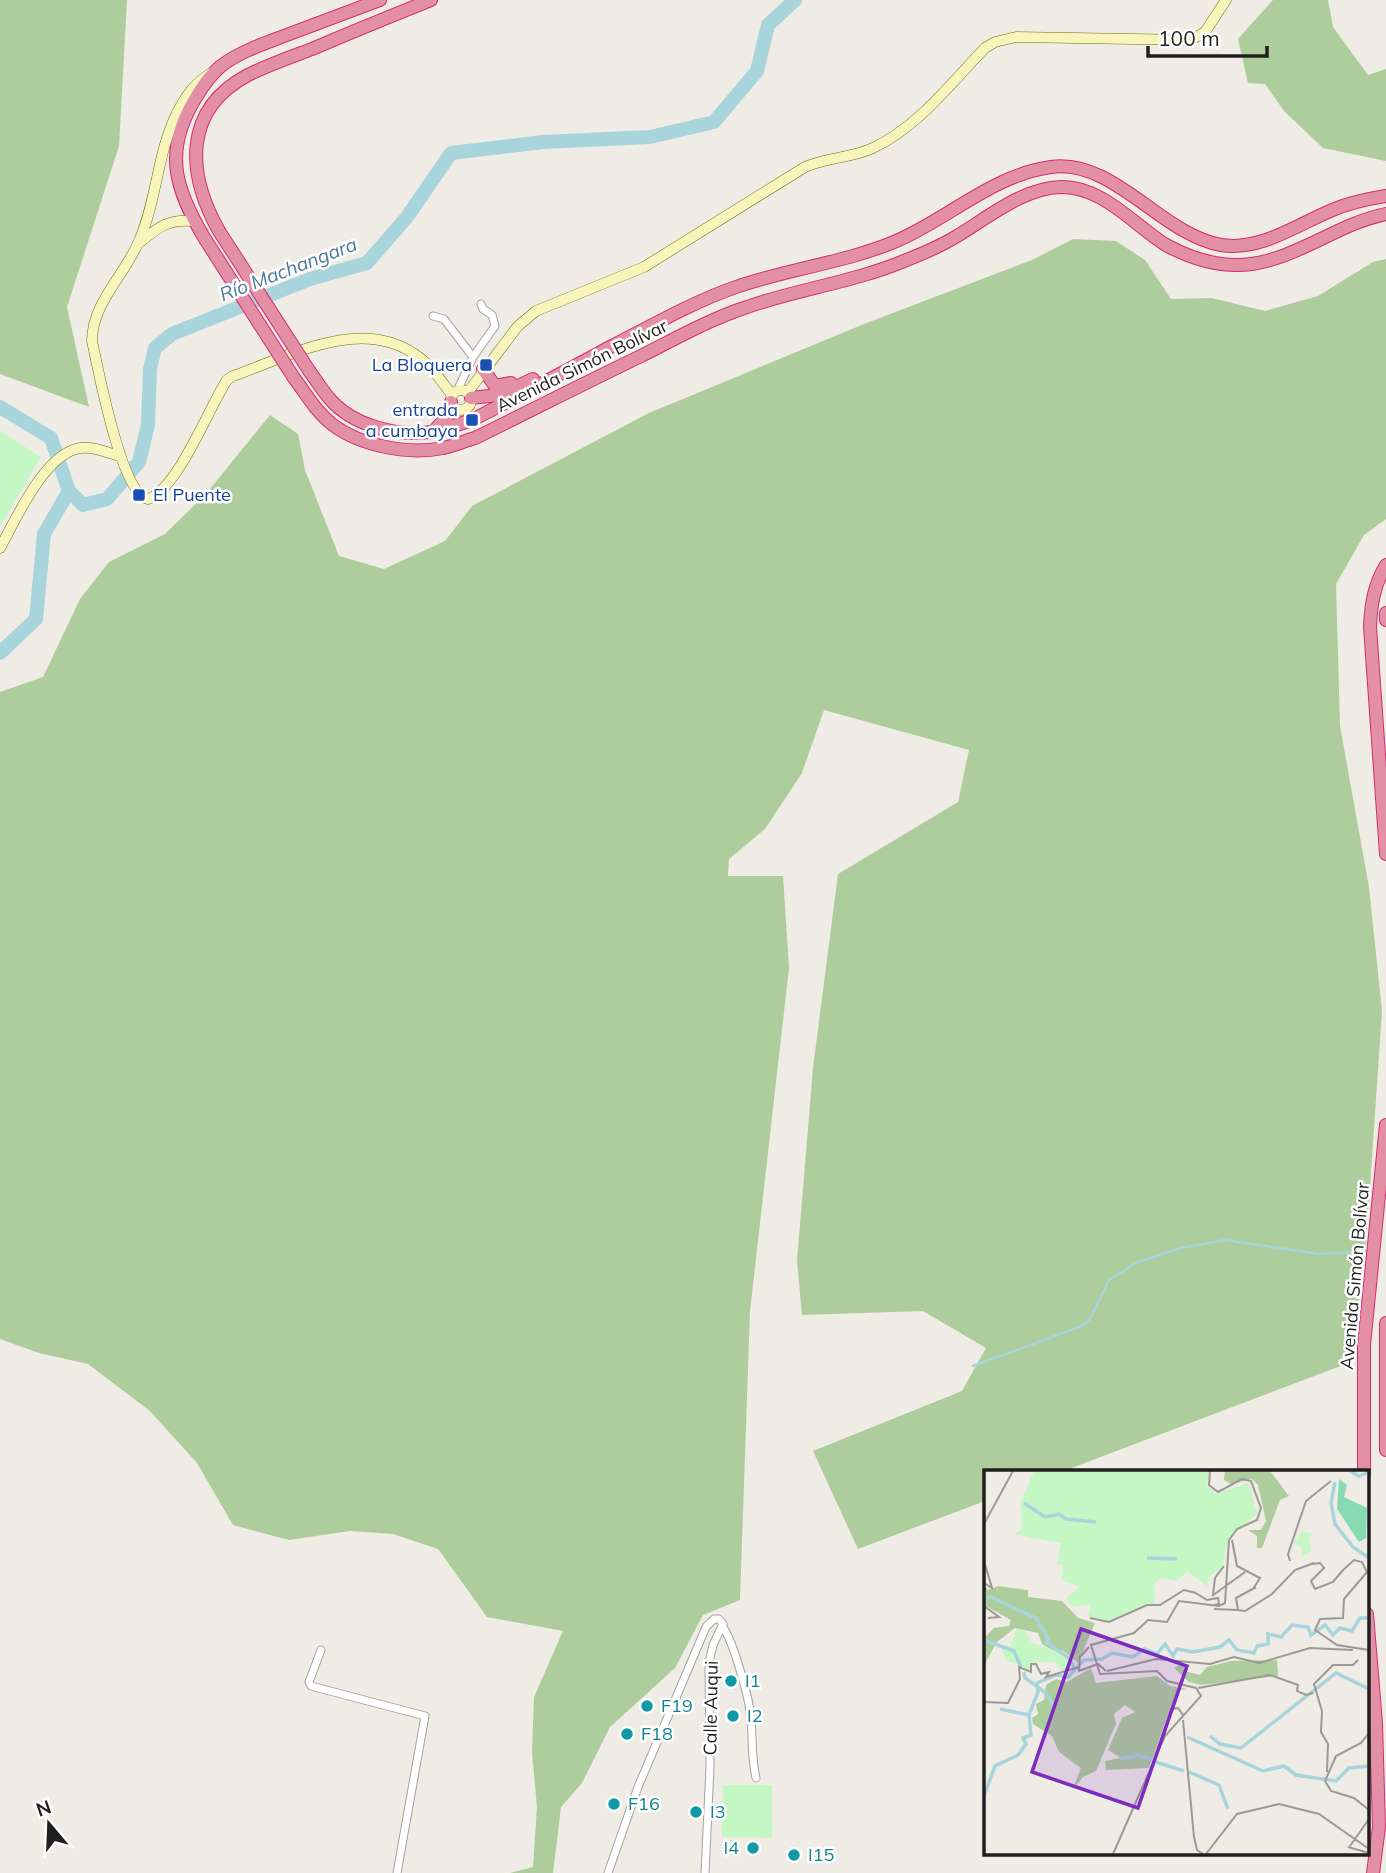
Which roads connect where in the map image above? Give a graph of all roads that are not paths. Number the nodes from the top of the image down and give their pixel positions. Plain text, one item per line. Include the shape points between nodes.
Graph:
1 (380, 0) edge
2 (431, 0) edge
3 (1226, 0) edge
4 (222, 65) junction
5 (1386, 195) edge
6 (1386, 214) edge
7 (194, 220) junction
8 (139, 243) junction
9 (481, 304) dead end
10 (433, 316) dead end
11 (472, 357) junction
12 (583, 362) junction
13 (483, 369) junction
14 (538, 377) junction
15 (469, 395) junction
16 (453, 396) junction
17 (434, 431) junction
18 (122, 460) junction
19 (0, 548) edge
20 (1386, 565) edge
21 (1386, 612) edge
22 (1386, 620) edge
23 (1386, 855) edge
24 (1386, 1125) edge
25 (1386, 1323) edge
26 (1386, 1450) edge
27 (1364, 1470) edge
28 (722, 1626) junction
29 (1368, 1626) edge
30 (321, 1650) dead end
31 (756, 1779) dead end
32 (397, 1873) edge
33 (608, 1873) edge
34 (705, 1873) edge
35 (1373, 1873) edge

1 - 4 highway, Avenida Simón Bolívar via 254,47
2 - 17 highway, Avenida Simón Bolívar, bridge via 247,76 220,95 203,121 195,147 202,197 219,231 330,400 362,422 398,431
3 - 13 street via 1205,32 1191,40 1016,37 995,42 894,136 862,153 805,166 644,267 536,311 517,326
4 - 7 highway, Avenida Simón Bolívar via 186,114 174,151 177,178
4 - 8 street via 190,89 176,115
5 - 12 highway, Avenida Simón Bolívar via 1330,211 1252,244 1223,245 1197,239 1107,181 1076,168 1053,166 999,183 895,242 737,286 687,306
6 - 7 highway, Avenida Simón Bolívar, bridge via 1266,261 1239,265 1210,263 1166,245 1090,193 1063,186 1036,190 903,262 746,307 475,438 443,448 401,449 357,438 317,410
7 - 8 street via 166,223
8 - 18 street via 97,312 92,330
9 - 11 street via 495,326
10 - 11 street via 443,319
11 - 16 street
12 - 14 highway
12 - 17 highway, Avenida Simón Bolívar via 472,420
13 - 14 highway via 491,382 500,386
13 - 15 street
14 - 15 highway via 498,395
15 - 16 street via 463,390
15 - 16 street via 469,405 463,409 455,408
16 - 17 highway via 447,415
16 - 18 street via 428,365 404,347 372,339 333,340 227,380 193,444 153,497 143,499
18 - 19 street via 98,450 75,449 48,468
20 - 23 highway via 1371,602 1370,627
21 - 22 highway
24 - 27 highway, Avenida Simón Bolívar via 1364,1345
25 - 26 highway, Avenida Simón Bolívar
28 - 31 street via 749,1706
28 - 33 street, Calle Auqui via 719,1619 706,1626 638,1787
28 - 34 street, Calle Auqui via 709,1662
29 - 35 highway via 1380,1827
30 - 32 street via 311,1686 425,1716

